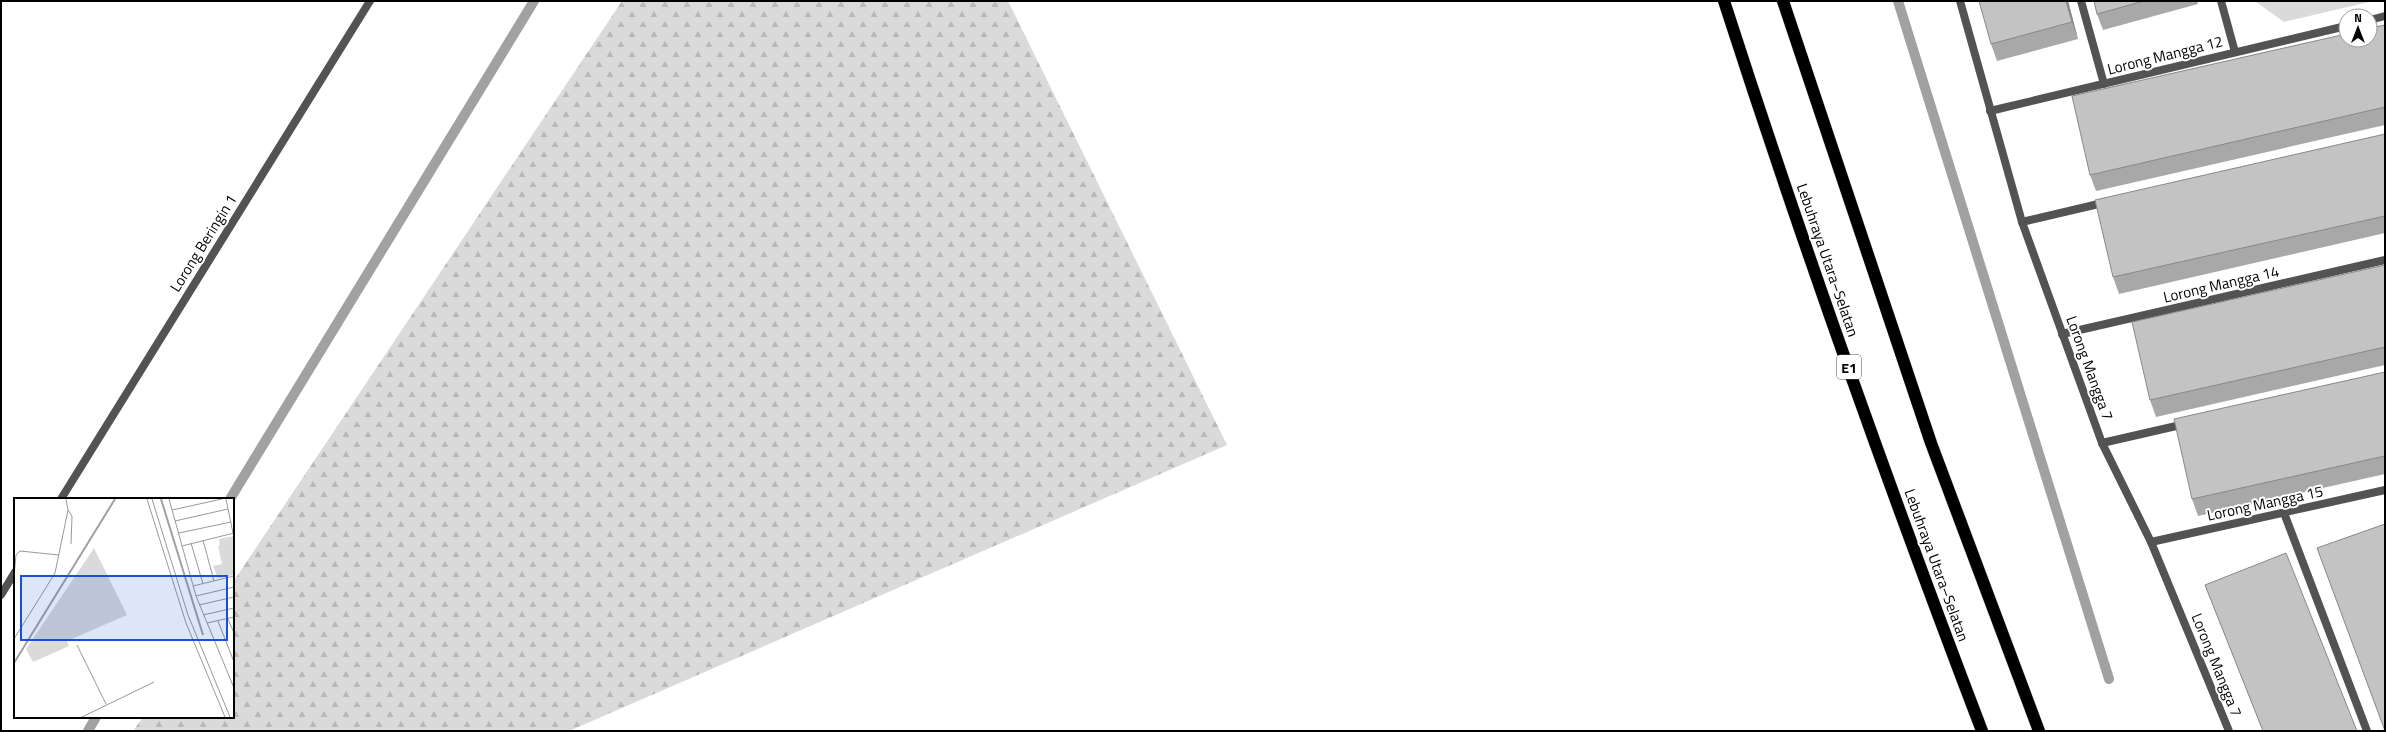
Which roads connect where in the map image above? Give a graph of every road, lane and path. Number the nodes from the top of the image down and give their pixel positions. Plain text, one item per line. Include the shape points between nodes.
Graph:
1 (370, 1) edge
2 (1724, 1) edge
3 (1783, 1) edge
4 (1960, 1) edge
5 (2081, 1) edge
6 (2221, 1) edge
7 (2338, 28) edge
8 (2235, 52) junction
9 (2104, 84) junction
10 (1990, 111) junction
11 (2114, 200) edge
12 (2022, 222) junction
13 (2385, 260) edge
14 (2062, 334) junction
15 (2194, 422) edge
16 (2102, 442) junction
17 (2385, 490) edge
18 (62, 498) edge
19 (2284, 513) junction
20 (2151, 542) junction
21 (14, 574) edge
22 (1, 595) edge
23 (1982, 731) edge
24 (2039, 731) edge
25 (2229, 731) edge
26 (2367, 731) edge

1 - 18 street, Lorong Beringin 1
2 - 23 highway, Lebuhraya Utara–Selatan / E1 via 1771,147 1910,542
3 - 24 highway via 1931,443
4 - 10 street, Lorong Mangga 7
5 - 9 street
6 - 8 street
7 - 8 street, Lorong Mangga 12
8 - 9 street, Lorong Mangga 12
9 - 10 street, Lorong Mangga 12
10 - 12 street, Lorong Mangga 7
11 - 12 street
12 - 14 street, Lorong Mangga 7
13 - 14 street, Lorong Mangga 14
14 - 16 street, Lorong Mangga 7
15 - 16 street
16 - 20 street, Lorong Mangga 7
17 - 19 street, Lorong Mangga 15
19 - 20 street, Lorong Mangga 15
19 - 26 street
20 - 25 street, Lorong Mangga 7
21 - 22 street

